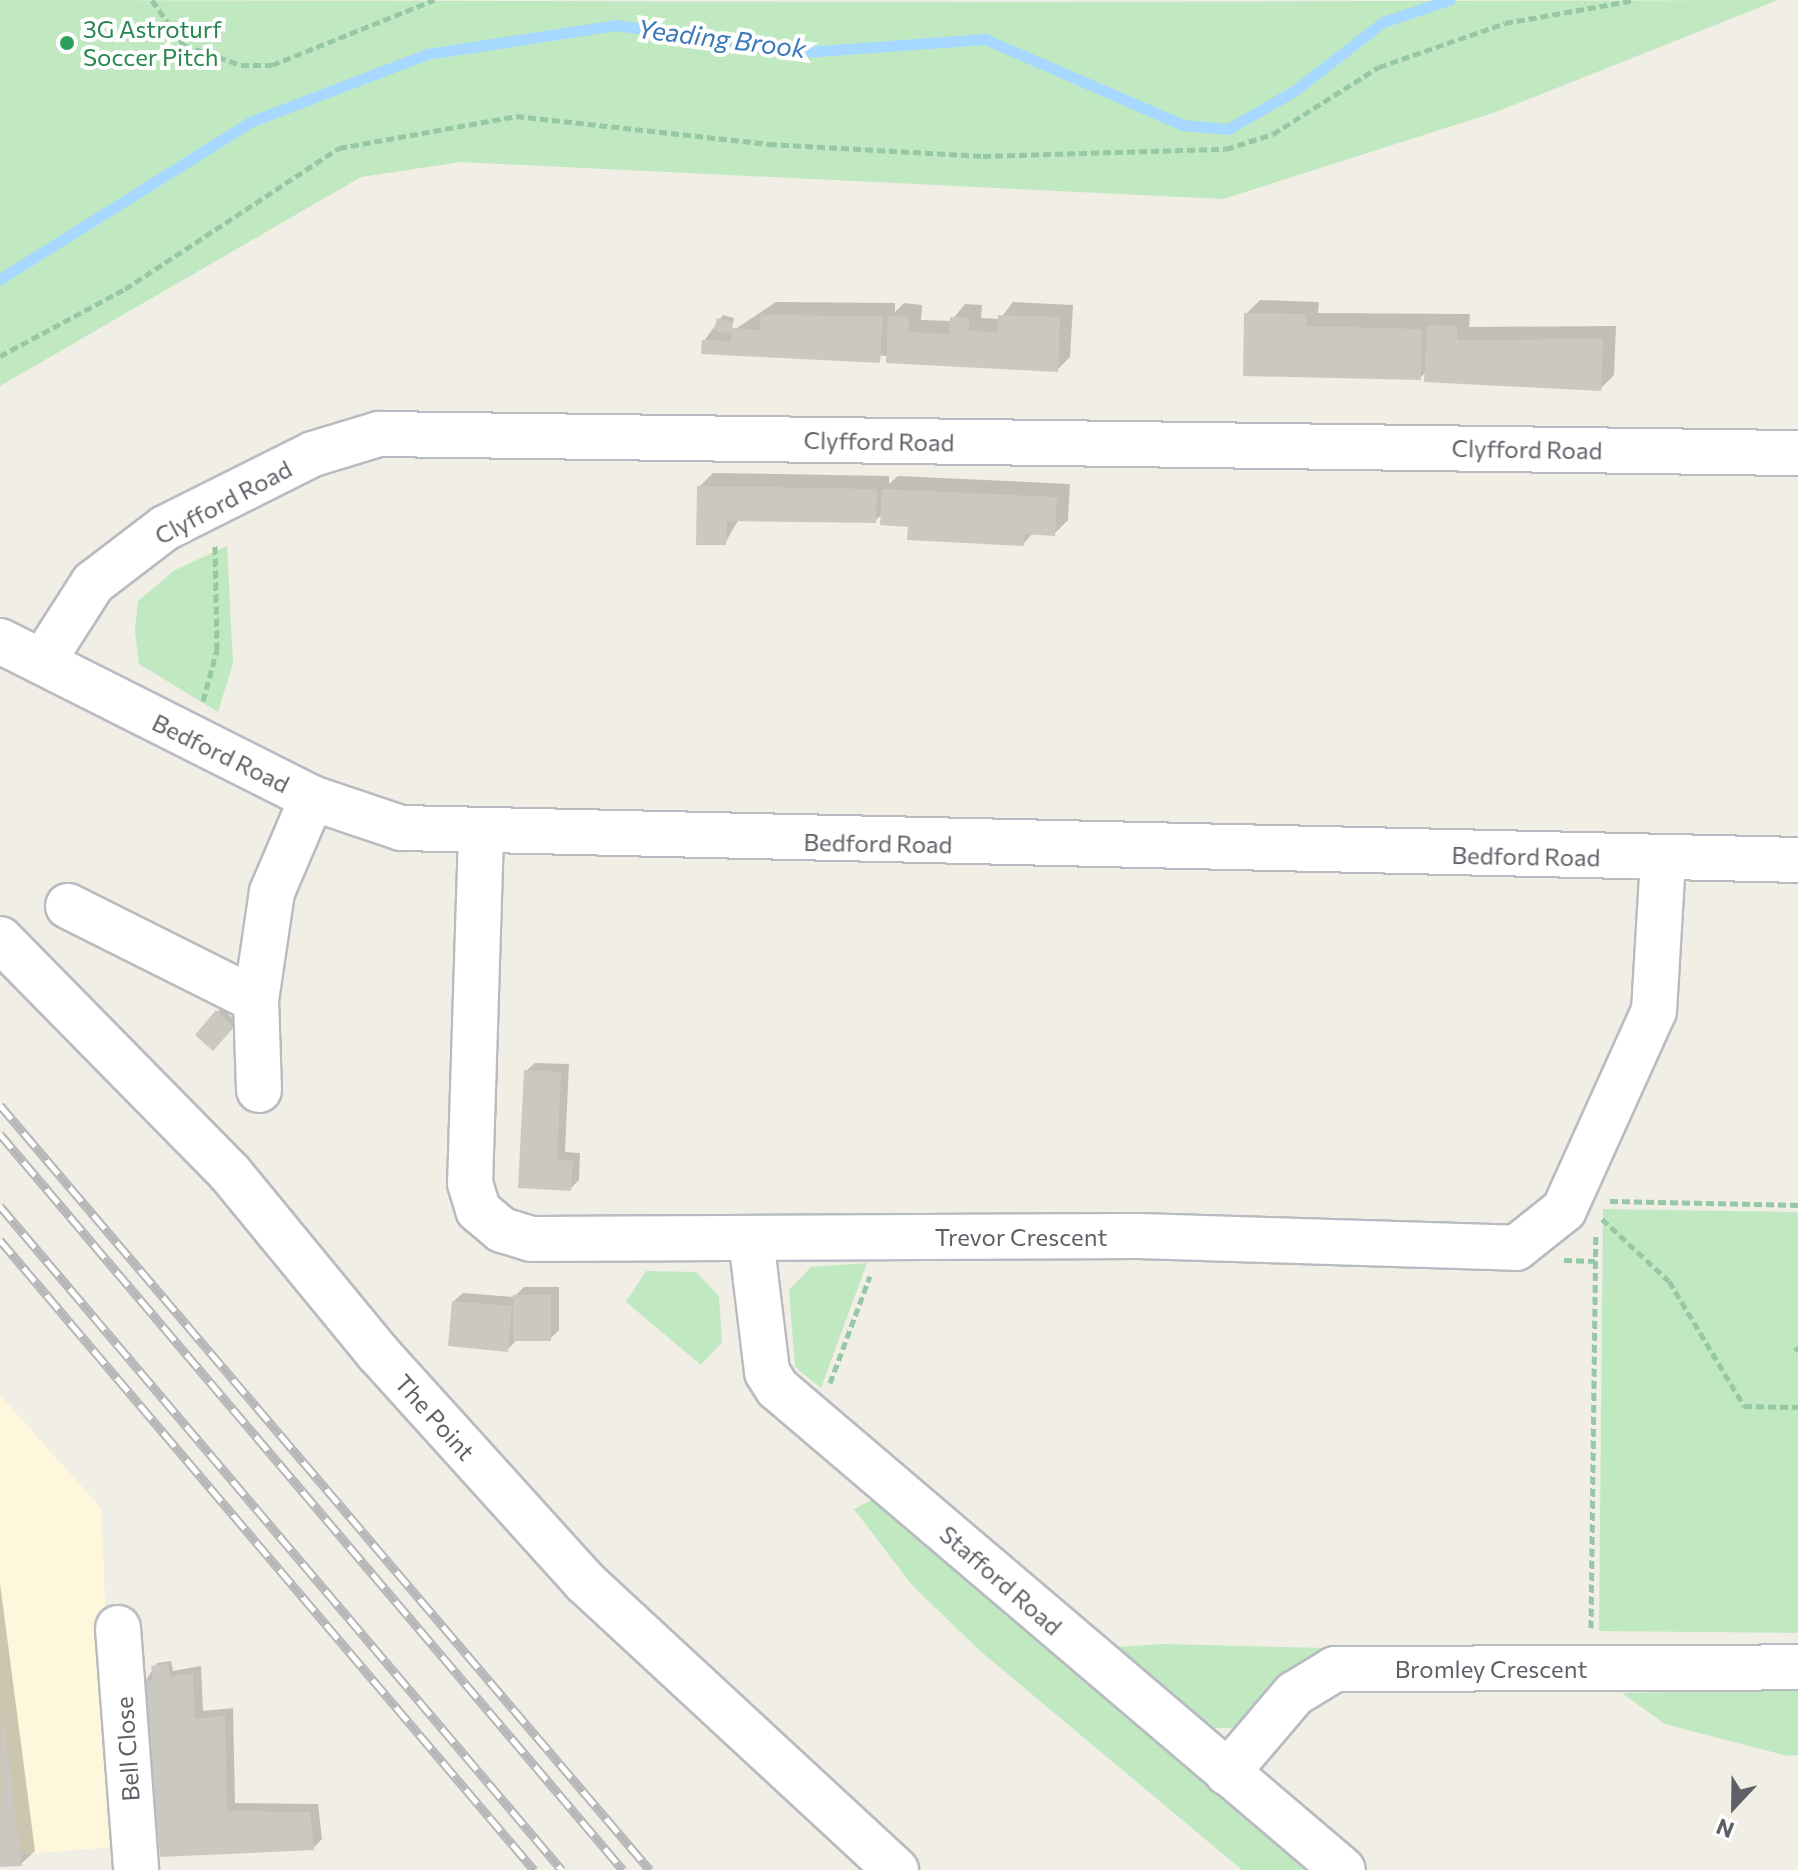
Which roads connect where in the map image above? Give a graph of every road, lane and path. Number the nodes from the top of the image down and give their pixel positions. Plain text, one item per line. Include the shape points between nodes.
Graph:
1 (152, 0) edge
2 (434, 0) edge
3 (1635, 0) edge
4 (0, 356) edge
5 (1798, 453) edge
6 (206, 507) junction
7 (0, 641) edge
8 (43, 661) junction
9 (192, 740) junction
10 (312, 798) junction
11 (481, 835) junction
12 (1663, 858) junction
13 (1798, 860) edge
14 (68, 906) dead end
15 (0, 939) edge
16 (256, 1000) junction
17 (259, 1090) dead end
18 (1597, 1201) dead end
19 (1798, 1205) edge
20 (1600, 1211) dead end
21 (751, 1239) junction
22 (1595, 1261) dead end
23 (872, 1270) dead end
24 (824, 1399) dead end
25 (1798, 1407) edge
26 (118, 1628) dead end
27 (1591, 1634) dead end
28 (1798, 1667) edge
29 (1227, 1773) junction
30 (136, 1870) edge
31 (896, 1870) edge
32 (1343, 1870) edge

1 - 2 path via 184,45 241,65 272,65
3 - 4 path via 1505,23 1379,67 1273,134 1226,149 983,156 769,144 516,116 339,148 125,289
5 - 6 street, Clyfford Road via 379,434 313,454
6 - 8 street, Clyfford Road via 93,583
6 - 9 path via 219,565 217,650
7 - 8 street, Bedford Road
8 - 9 street, Bedford Road
9 - 10 street, Bedford Road
10 - 11 street, Bedford Road via 401,828
10 - 16 street via 272,892
11 - 12 street, Bedford Road
11 - 21 street, Trevor Crescent via 470,1183 478,1210 502,1230 531,1239
12 - 13 street, Bedford Road
12 - 21 street, Trevor Crescent via 1654,1011 1564,1210 1516,1248 1139,1236
14 - 16 street
15 - 31 street, The Point via 230,1173 378,1353 585,1582
16 - 17 street
18 - 19 path
20 - 25 path via 1669,1281 1744,1406
21 - 29 street, Stafford Road via 767,1372 777,1388
22 - 27 path
23 - 24 path
26 - 30 street, Bell Close
28 - 29 street, Bromley Crescent via 1335,1669 1294,1694
29 - 32 street, Stafford Road

